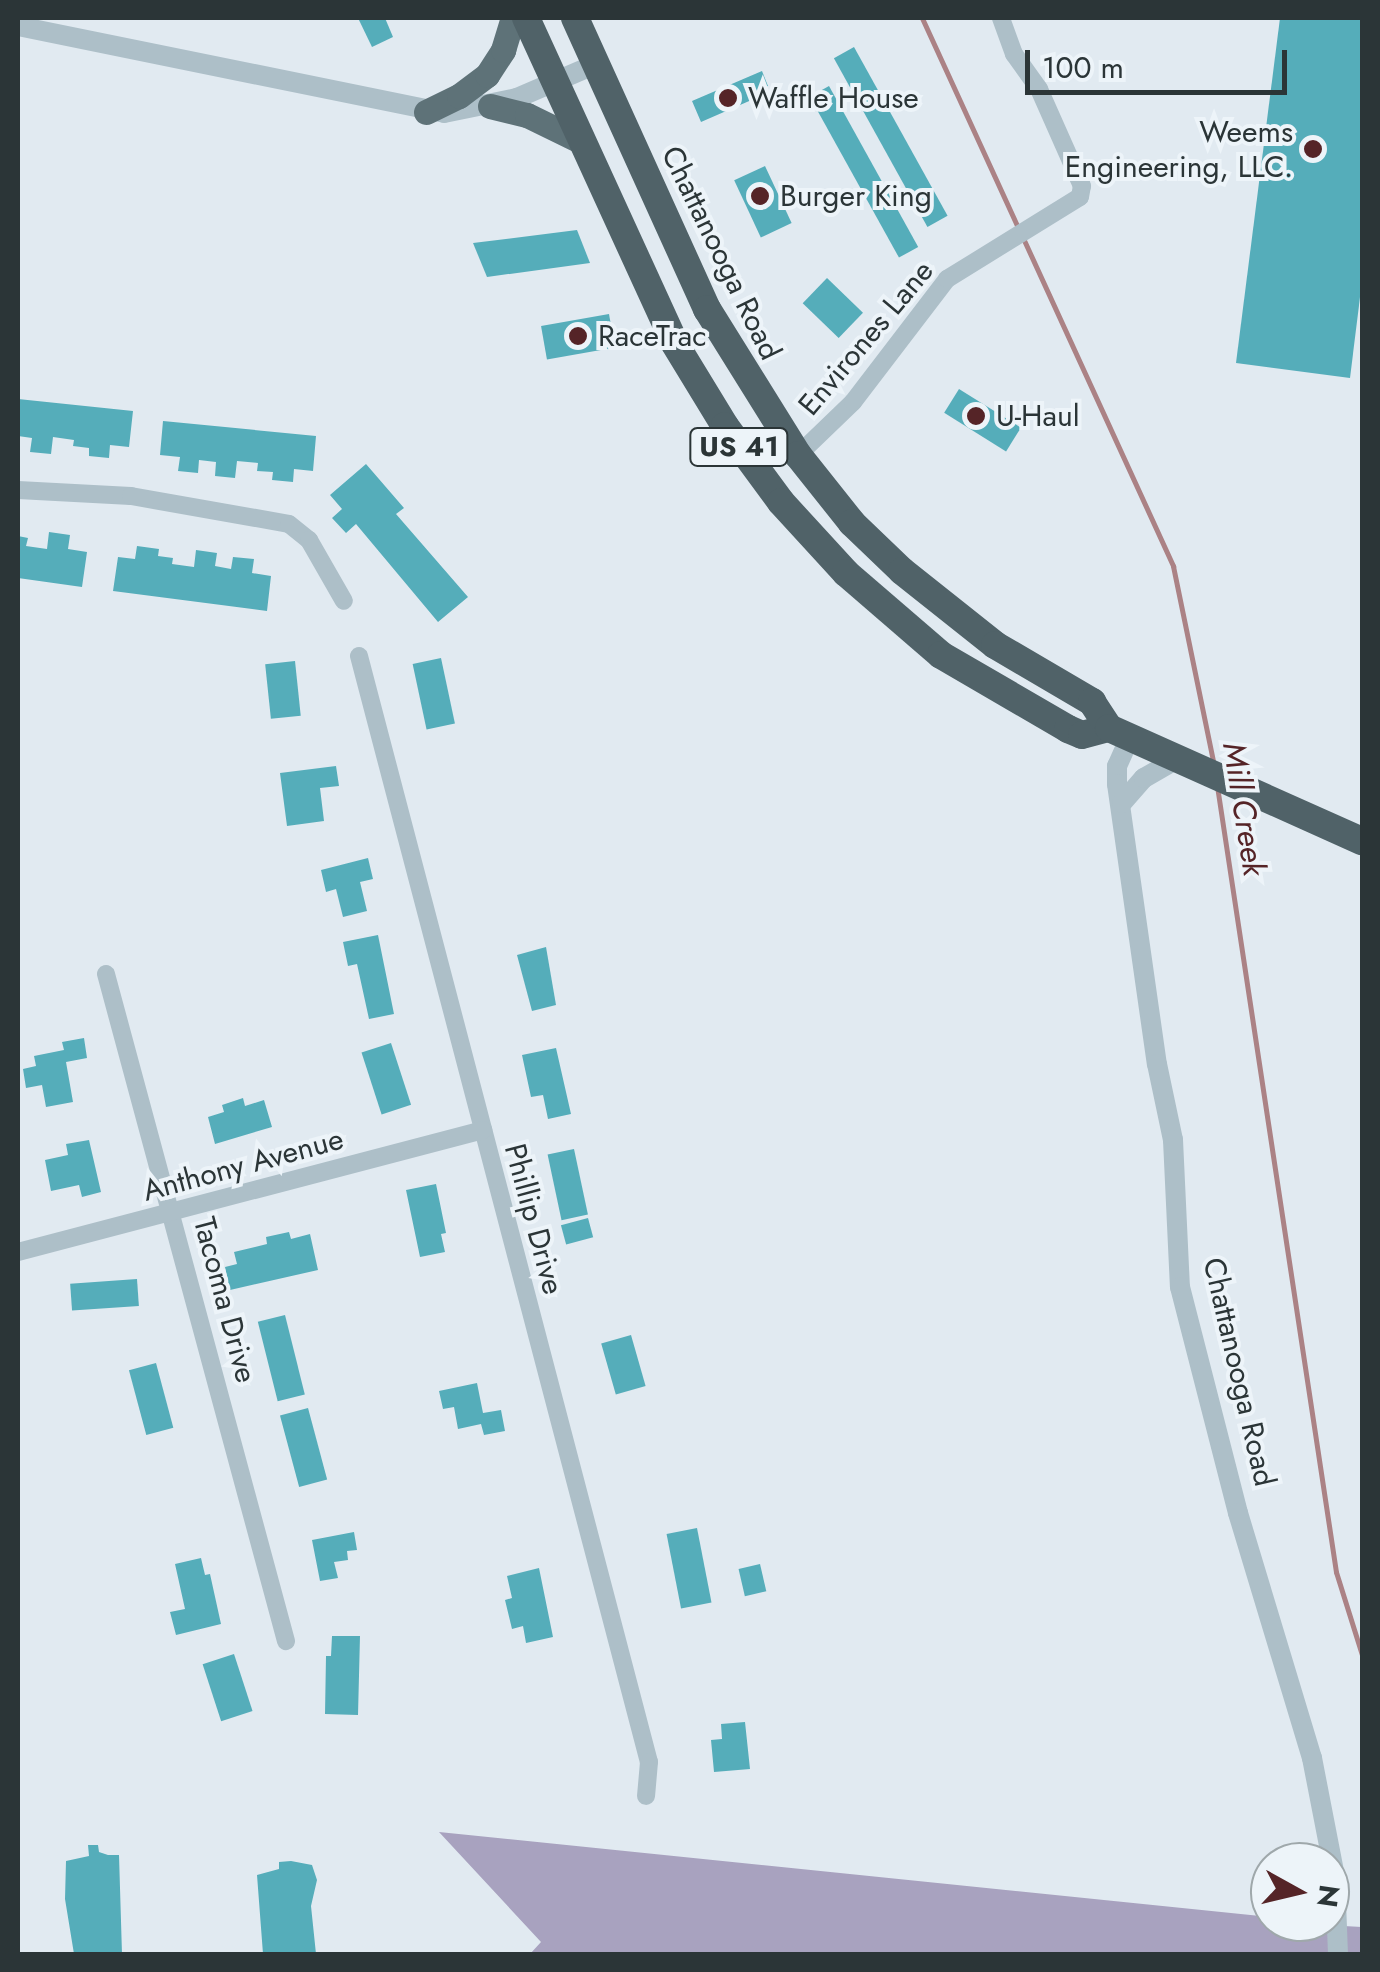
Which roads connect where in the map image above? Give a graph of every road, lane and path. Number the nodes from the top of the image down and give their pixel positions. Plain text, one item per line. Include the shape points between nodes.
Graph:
1 (512, 18) edge
2 (526, 18) edge
3 (576, 18) edge
4 (1002, 18) edge
5 (18, 26) edge
6 (596, 64) junction
7 (556, 83) junction
8 (490, 106) junction
9 (426, 112) junction
10 (582, 142) junction
11 (798, 454) junction
12 (18, 490) edge
13 (344, 600) dead end
14 (359, 656) dead end
15 (1120, 733) junction
16 (1175, 760) junction
17 (1122, 803) junction
18 (1362, 841) edge
19 (106, 974) dead end
20 (483, 1130) junction
21 (174, 1212) junction
22 (18, 1252) edge
23 (286, 1641) dead end
24 (646, 1796) dead end
25 (1338, 1954) edge

1 - 9 main road via 487,75
2 - 7 highway, US 41
3 - 6 highway, Chattanooga Road / US 41
4 - 11 street, Environes Lane via 1082,186 1080,197 947,279 853,402
5 - 9 street
6 - 7 street
6 - 11 highway, Chattanooga Road / US 41 via 706,309
7 - 8 street
7 - 10 highway, US 41
8 - 9 street
8 - 10 main road
10 - 15 highway, US 41 via 691,374 802,527 892,615 964,670 1068,730
11 - 15 highway, Chattanooga Road / US 41 via 852,523 902,571 995,645 1092,702
12 - 13 street via 146,499 275,521 301,530
14 - 20 street, Phillip Drive
15 - 16 highway, US 41
15 - 17 street, Chattanooga Road
16 - 17 street via 1144,778
16 - 18 highway, US 41
17 - 25 street, Chattanooga Road via 1173,1140 1180,1287 1238,1513 1312,1758 1334,1876
19 - 21 street, Tacoma Drive
20 - 21 street, Anthony Avenue
20 - 24 street, Phillip Drive via 648,1762
21 - 22 street, Anthony Avenue
21 - 23 street, Tacoma Drive

